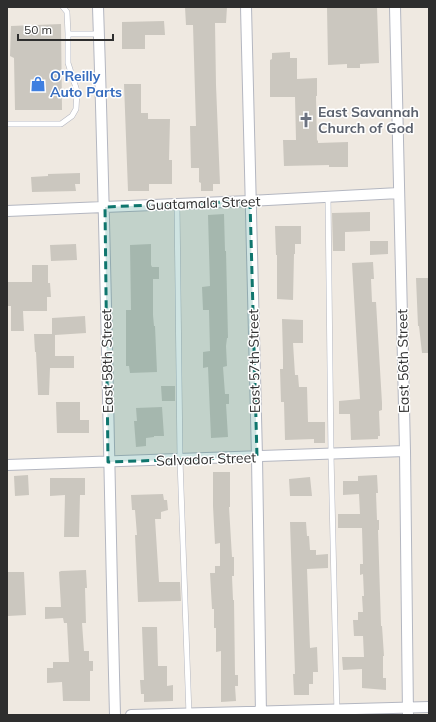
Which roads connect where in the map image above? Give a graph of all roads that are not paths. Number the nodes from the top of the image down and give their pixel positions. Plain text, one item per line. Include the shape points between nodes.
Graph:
1 (64, 7) edge
2 (98, 7) edge
3 (246, 7) edge
4 (395, 7) edge
5 (68, 34) junction
6 (99, 34) junction
7 (7, 124) edge
8 (399, 193) junction
9 (328, 197) junction
10 (250, 201) junction
11 (177, 204) junction
12 (105, 207) junction
13 (7, 211) edge
14 (405, 451) junction
15 (331, 454) junction
16 (256, 457) junction
17 (180, 460) junction
18 (108, 462) junction
19 (7, 465) edge
20 (429, 707) edge
21 (336, 712) edge
22 (408, 712) edge
23 (261, 713) edge
24 (189, 714) edge
25 (115, 715) edge
26 (131, 715) edge

1 - 5 lane via 67,12
2 - 6 street, East 58th Street
3 - 10 street, East 57th Street
4 - 8 street, East 56th Street
5 - 6 lane
5 - 7 lane via 68,63 76,91 76,108 72,116 61,124
6 - 12 street, East 58th Street
8 - 9 street, Guatamala Street
8 - 14 street, East 56th Street
9 - 10 street, Guatamala Street
9 - 15 lane
10 - 11 street, Guatamala Street
10 - 16 street, East 57th Street
11 - 12 street, Guatamala Street
11 - 17 lane
12 - 13 street, Guatamala Street
12 - 18 street, East 58th Street
14 - 15 street, Salvador Street
14 - 22 street, East 56th Street
15 - 16 street, Salvador Street
15 - 21 lane
16 - 17 street, Salvador Street
16 - 23 street, East 57th Street
17 - 18 street, Salvador Street
17 - 24 lane
18 - 19 street, Salvador Street
18 - 25 street, East 58th Street
20 - 22 street
21 - 22 street
21 - 23 street
23 - 24 street
24 - 26 street

